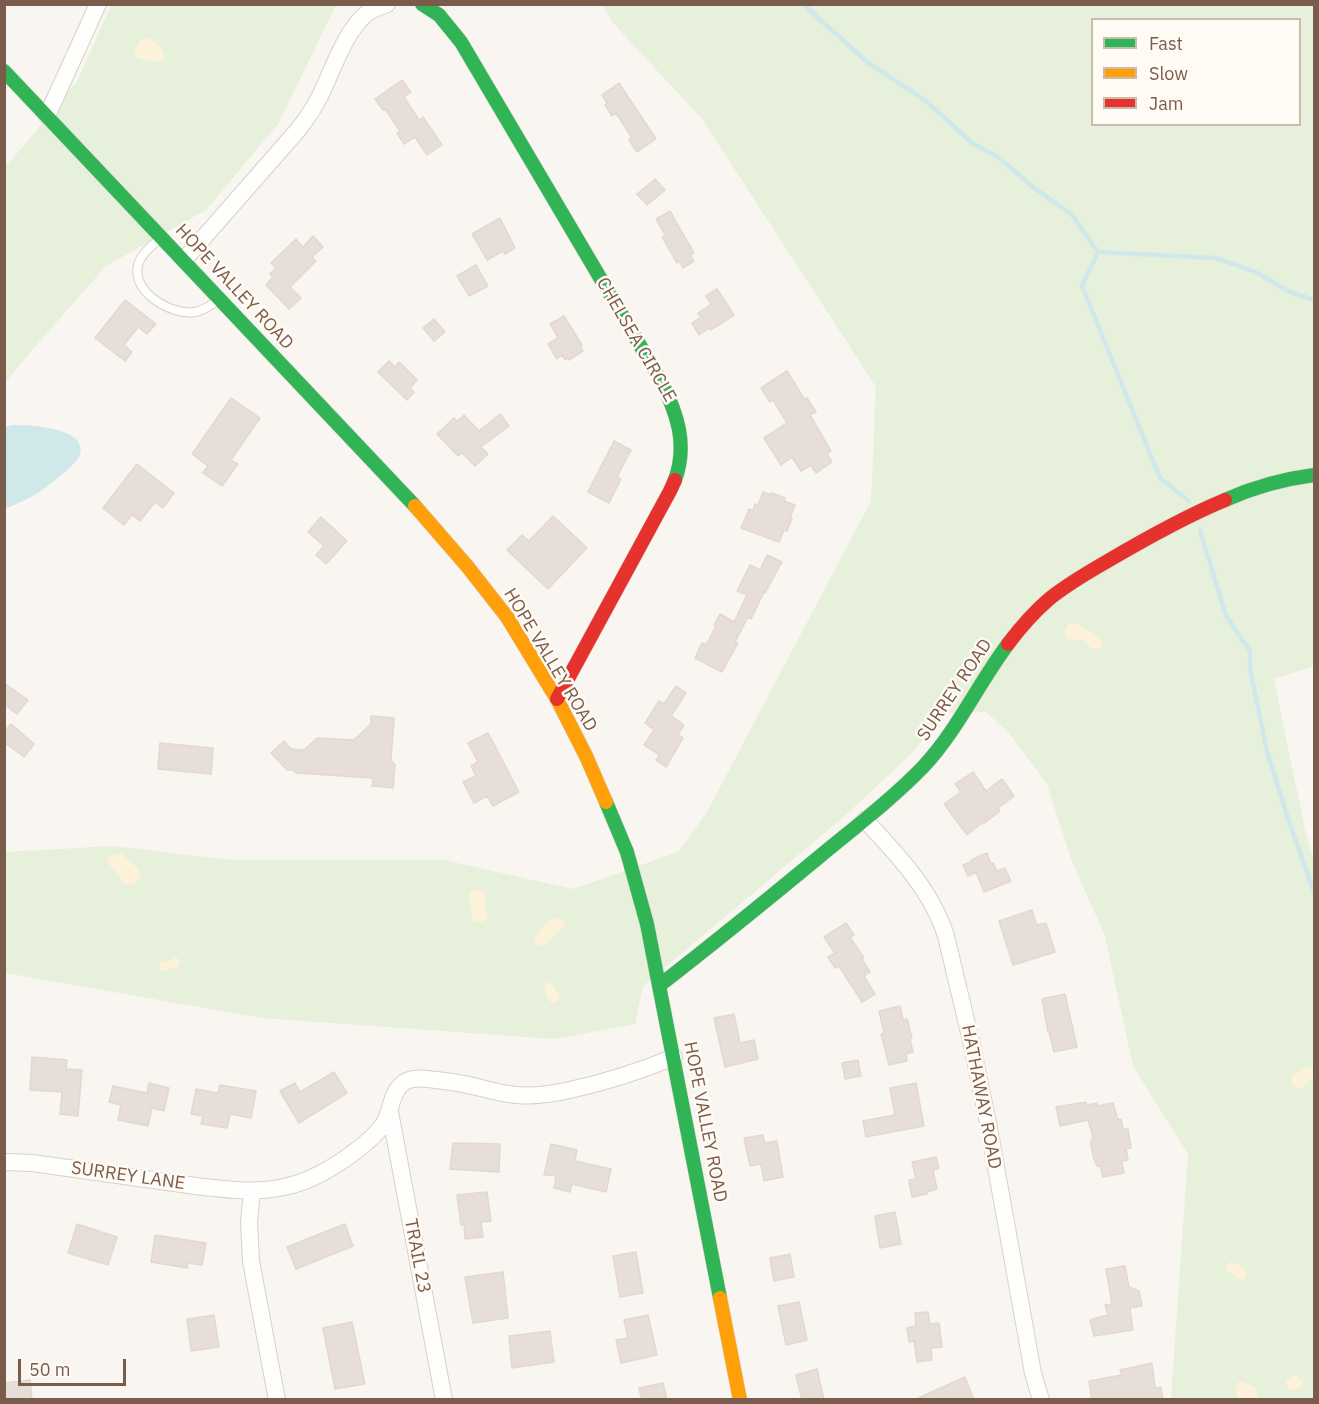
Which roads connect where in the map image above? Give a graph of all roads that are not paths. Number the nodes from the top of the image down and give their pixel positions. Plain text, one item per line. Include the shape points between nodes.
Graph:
1 (98, 4) edge
2 (387, 4) edge
3 (422, 4) edge
4 (4, 72) edge
5 (47, 116) junction
6 (162, 237) junction
7 (184, 260) junction
8 (221, 299) junction
9 (1314, 475) edge
10 (557, 699) junction
11 (865, 820) junction
12 (660, 985) junction
13 (674, 1057) junction
14 (390, 1112) junction
15 (4, 1162) edge
16 (252, 1191) junction
17 (278, 1400) edge
18 (444, 1400) edge
19 (740, 1400) edge
20 (1041, 1400) edge

1 - 5 street
2 - 7 street via 367,13 357,23 320,97 297,131
3 - 10 street, CHELSEA CIRCLE via 448,22 461,42 661,381 681,429 677,476
4 - 5 street, HOPE VALLEY ROAD
5 - 6 street, HOPE VALLEY ROAD
6 - 7 street, HOPE VALLEY ROAD
6 - 8 lane via 138,265 142,287 159,303 178,312 203,310
7 - 8 street, HOPE VALLEY ROAD
8 - 10 street, HOPE VALLEY ROAD via 461,558 507,617
9 - 11 street, SURREY ROAD via 1250,489 1210,506 1137,544 1049,599 994,663 923,767
10 - 12 street, HOPE VALLEY ROAD via 627,852
11 - 12 street, SURREY ROAD
11 - 20 street, HATHAWAY ROAD via 907,867 943,926 981,1090
12 - 13 street, HOPE VALLEY ROAD
13 - 14 street, SURREY LANE via 596,1084 540,1095 499,1093 421,1078 408,1080 393,1096
13 - 19 street, HOPE VALLEY ROAD
14 - 16 street, SURREY LANE via 374,1136 321,1174 286,1187
14 - 18 street, TRAIL 23
15 - 16 street, SURREY LANE
16 - 17 street via 251,1261

